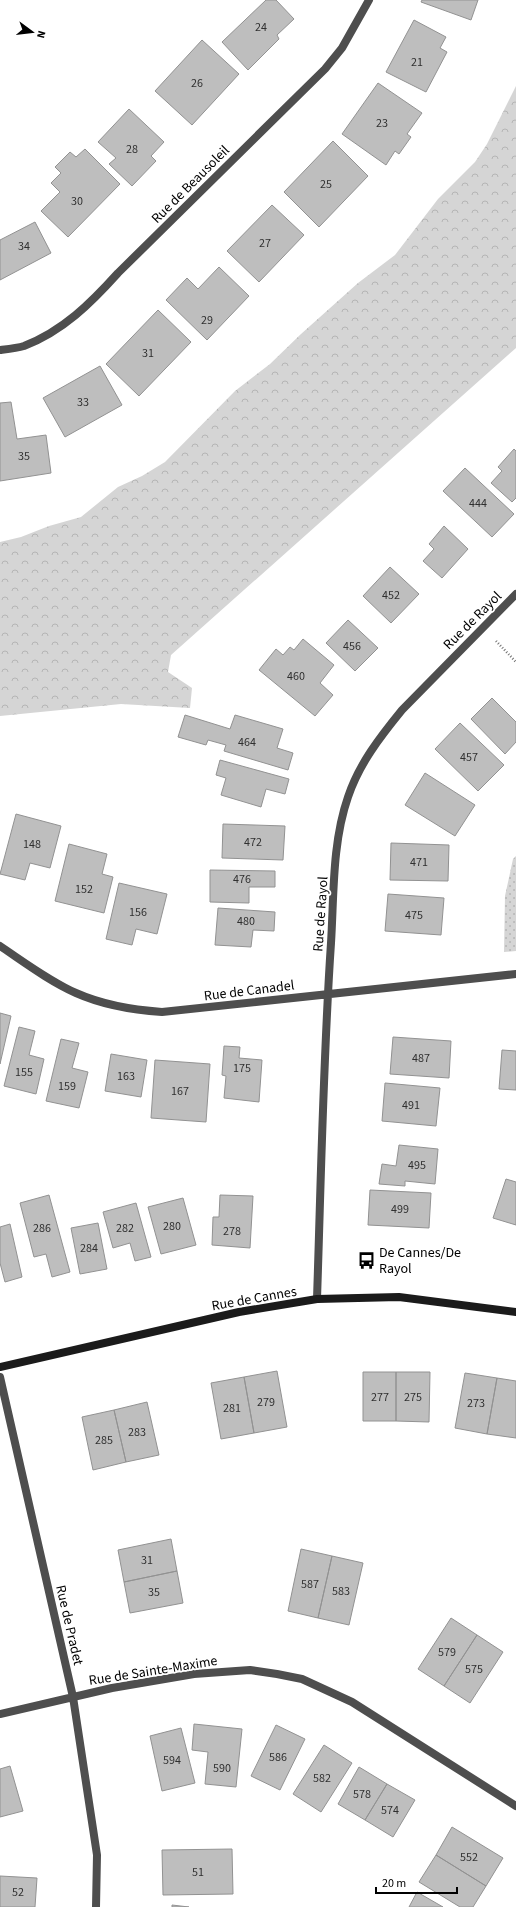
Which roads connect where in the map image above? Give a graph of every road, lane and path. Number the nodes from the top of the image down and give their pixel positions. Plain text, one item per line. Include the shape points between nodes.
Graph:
1 (369, 0) edge
2 (0, 350) edge
3 (516, 594) edge
4 (483, 627) junction
5 (516, 662) edge
6 (0, 946) edge
7 (516, 974) edge
8 (327, 994) junction
9 (316, 1299) junction
10 (516, 1312) edge
11 (0, 1367) edge
12 (0, 1376) edge
13 (73, 1697) junction
14 (0, 1714) edge
15 (516, 1806) edge
16 (96, 1907) edge

1 - 2 street, Rue de Beausoleil via 342,48 325,70 95,298 63,325 24,346
3 - 4 street, Rue de Rayol
4 - 5 path
4 - 8 street, Rue de Rayol via 402,710 386,730 360,768 347,798 337,853
6 - 8 street, Rue de Canadel via 75,993 100,1002 144,1011 188,1011
7 - 8 street, Rue de Canadel
8 - 9 street, Rue de Rayol
9 - 10 street, Rue de Cannes via 399,1297
9 - 11 street, Rue de Cannes via 239,1312
12 - 13 street, Rue de Pradet
13 - 14 street, Rue de Sainte-Maxime
13 - 15 street, Rue de Sainte-Maxime via 187,1675 224,1671 250,1670 302,1679 352,1702
13 - 16 street, Rue de Pradet via 97,1855

